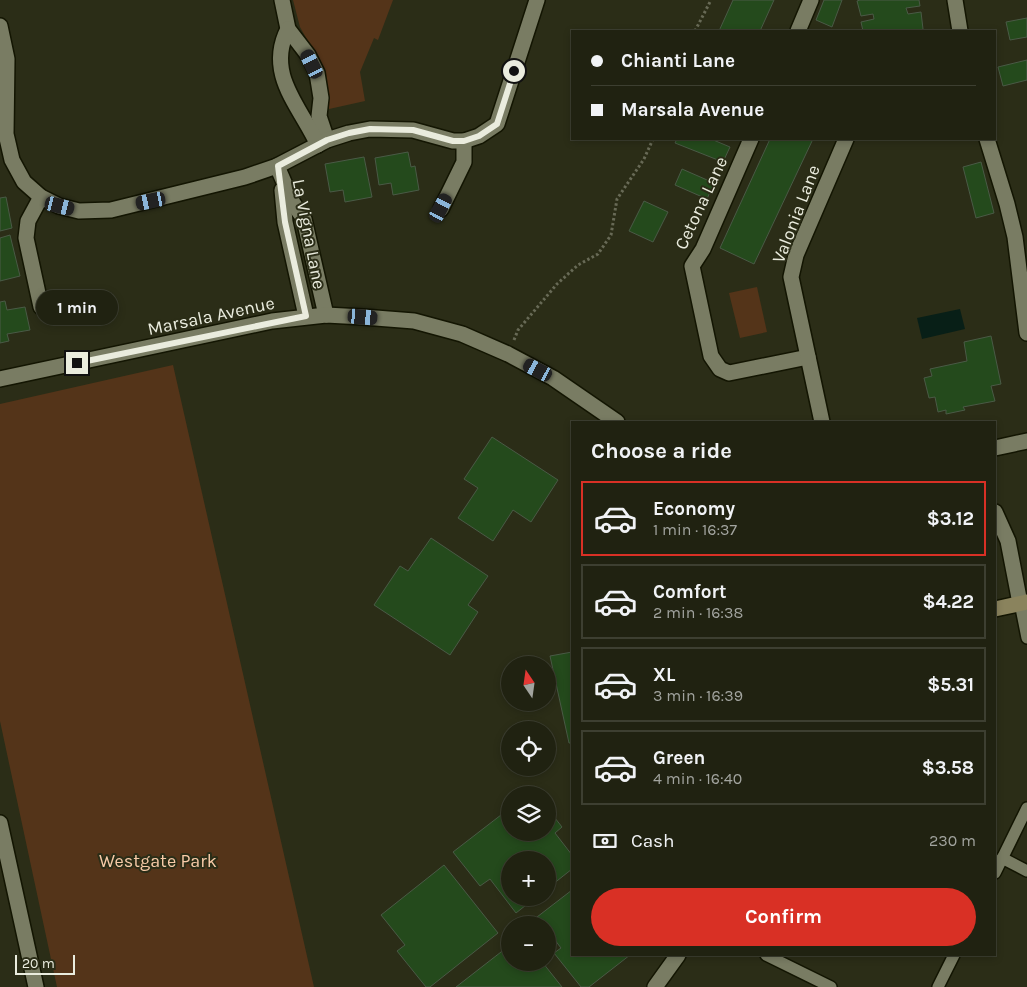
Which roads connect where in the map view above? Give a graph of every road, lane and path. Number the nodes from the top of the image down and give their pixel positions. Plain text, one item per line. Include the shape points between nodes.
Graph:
1 (282, 0) edge
2 (537, 0) edge
3 (711, 0) edge
4 (811, 0) edge
5 (955, 0) edge
6 (0, 26) edge
7 (288, 28) junction
8 (696, 30) edge
9 (798, 30) edge
10 (960, 30) edge
11 (653, 140) edge
12 (751, 140) edge
13 (846, 140) edge
14 (986, 140) edge
15 (464, 141) junction
16 (322, 143) junction
17 (278, 166) junction
18 (41, 198) junction
19 (441, 208) dead end
20 (1025, 297) edge
21 (41, 307) dead end
22 (326, 315) junction
23 (306, 316) junction
24 (1027, 333) edge
25 (508, 354) junction
26 (808, 357) junction
27 (0, 380) edge
28 (616, 421) edge
29 (822, 421) edge
30 (1027, 441) edge
31 (996, 448) edge
32 (996, 514) edge
33 (1024, 602) edge
34 (996, 609) edge
35 (1027, 638) edge
36 (1027, 808) edge
37 (0, 823) edge
38 (1002, 858) junction
39 (996, 871) edge
40 (1027, 871) edge
41 (677, 956) edge
42 (768, 956) edge
43 (954, 956) edge
44 (36, 987) edge
45 (655, 987) edge
46 (831, 987) edge
47 (938, 987) edge

1 - 7 street
2 - 15 street via 497,124 488,132
3 - 8 path
4 - 9 street
5 - 10 street
6 - 18 street via 7,59 6,134 12,160 24,182
7 - 16 street via 317,73
7 - 16 street via 280,51 285,85
11 - 25 path via 617,199 611,235 598,254 578,265 518,330
12 - 26 street, Cetona Lane via 703,249 692,266 711,356 720,369 729,373
13 - 26 street, Valonia Lane via 792,266 793,289
14 - 20 street via 1009,212
15 - 16 street via 413,130 391,129 349,133
15 - 19 street via 464,162
16 - 17 street
17 - 18 street via 206,188 111,210 79,211
17 - 22 street, La Vigna Lane via 293,203 304,219
17 - 23 street, La Vigna Lane via 285,222
18 - 21 street via 28,221 26,238
20 - 24 street
22 - 23 street, Marsala Avenue
22 - 25 street, Marsala Avenue via 414,321 462,334
23 - 27 street, Marsala Avenue
25 - 28 street, Marsala Avenue via 552,378
26 - 29 street, Valonia Lane
30 - 31 street
32 - 33 street via 1008,541
33 - 34 street
33 - 35 lane
36 - 38 lane
37 - 44 street
38 - 39 lane
38 - 40 lane
41 - 45 street
42 - 46 lane
43 - 47 lane

